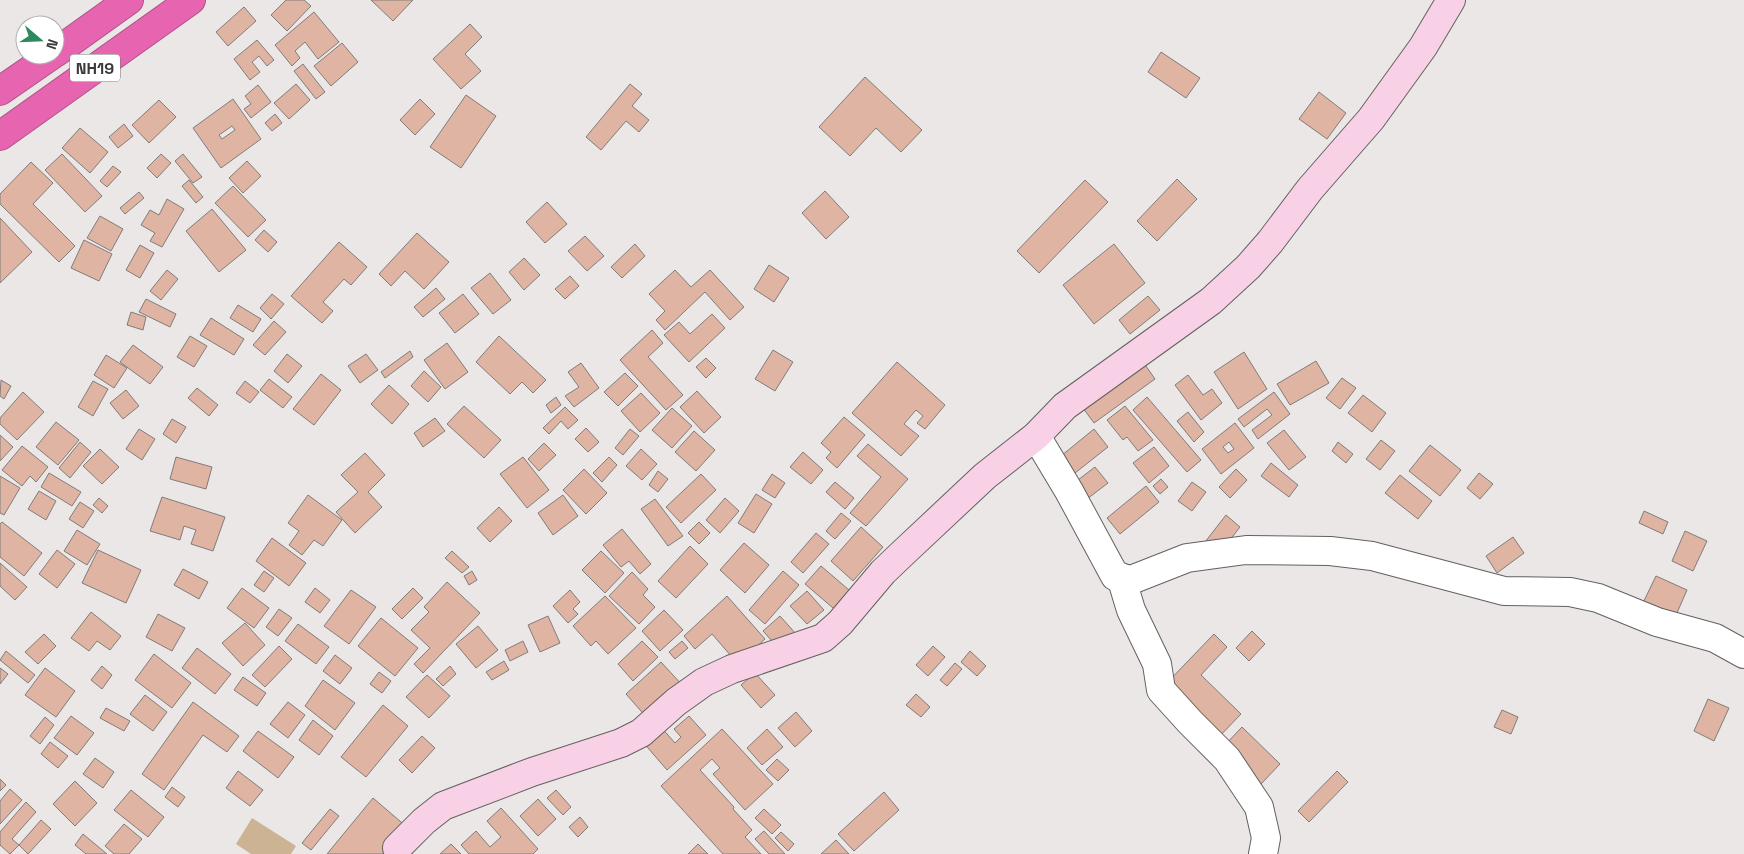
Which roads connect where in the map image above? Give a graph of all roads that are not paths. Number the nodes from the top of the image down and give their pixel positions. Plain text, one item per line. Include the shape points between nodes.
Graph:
1 (129, 0) edge
2 (191, 0) edge
3 (1451, 0) edge
4 (65, 45) edge
5 (38, 65) edge
6 (0, 91) edge
7 (0, 136) edge
8 (1036, 436) junction
9 (1121, 577) junction
10 (1744, 654) edge
11 (397, 848) dead end
12 (1264, 854) edge

1 - 4 highway, NH19
2 - 7 highway, NH19
3 - 8 street via 1423,47 1370,118 1248,267 1211,301 1065,406
5 - 6 highway, NH19
8 - 9 street via 1115,576
8 - 11 street via 985,476 904,552 823,638 704,682 641,733 621,743 442,806
9 - 10 street via 1131,580 1187,558 1246,550 1305,550 1372,556 1504,591 1570,592 1598,598 1657,622 1715,638
9 - 12 street via 1131,610 1157,664 1161,690 1226,759 1259,807 1266,838

